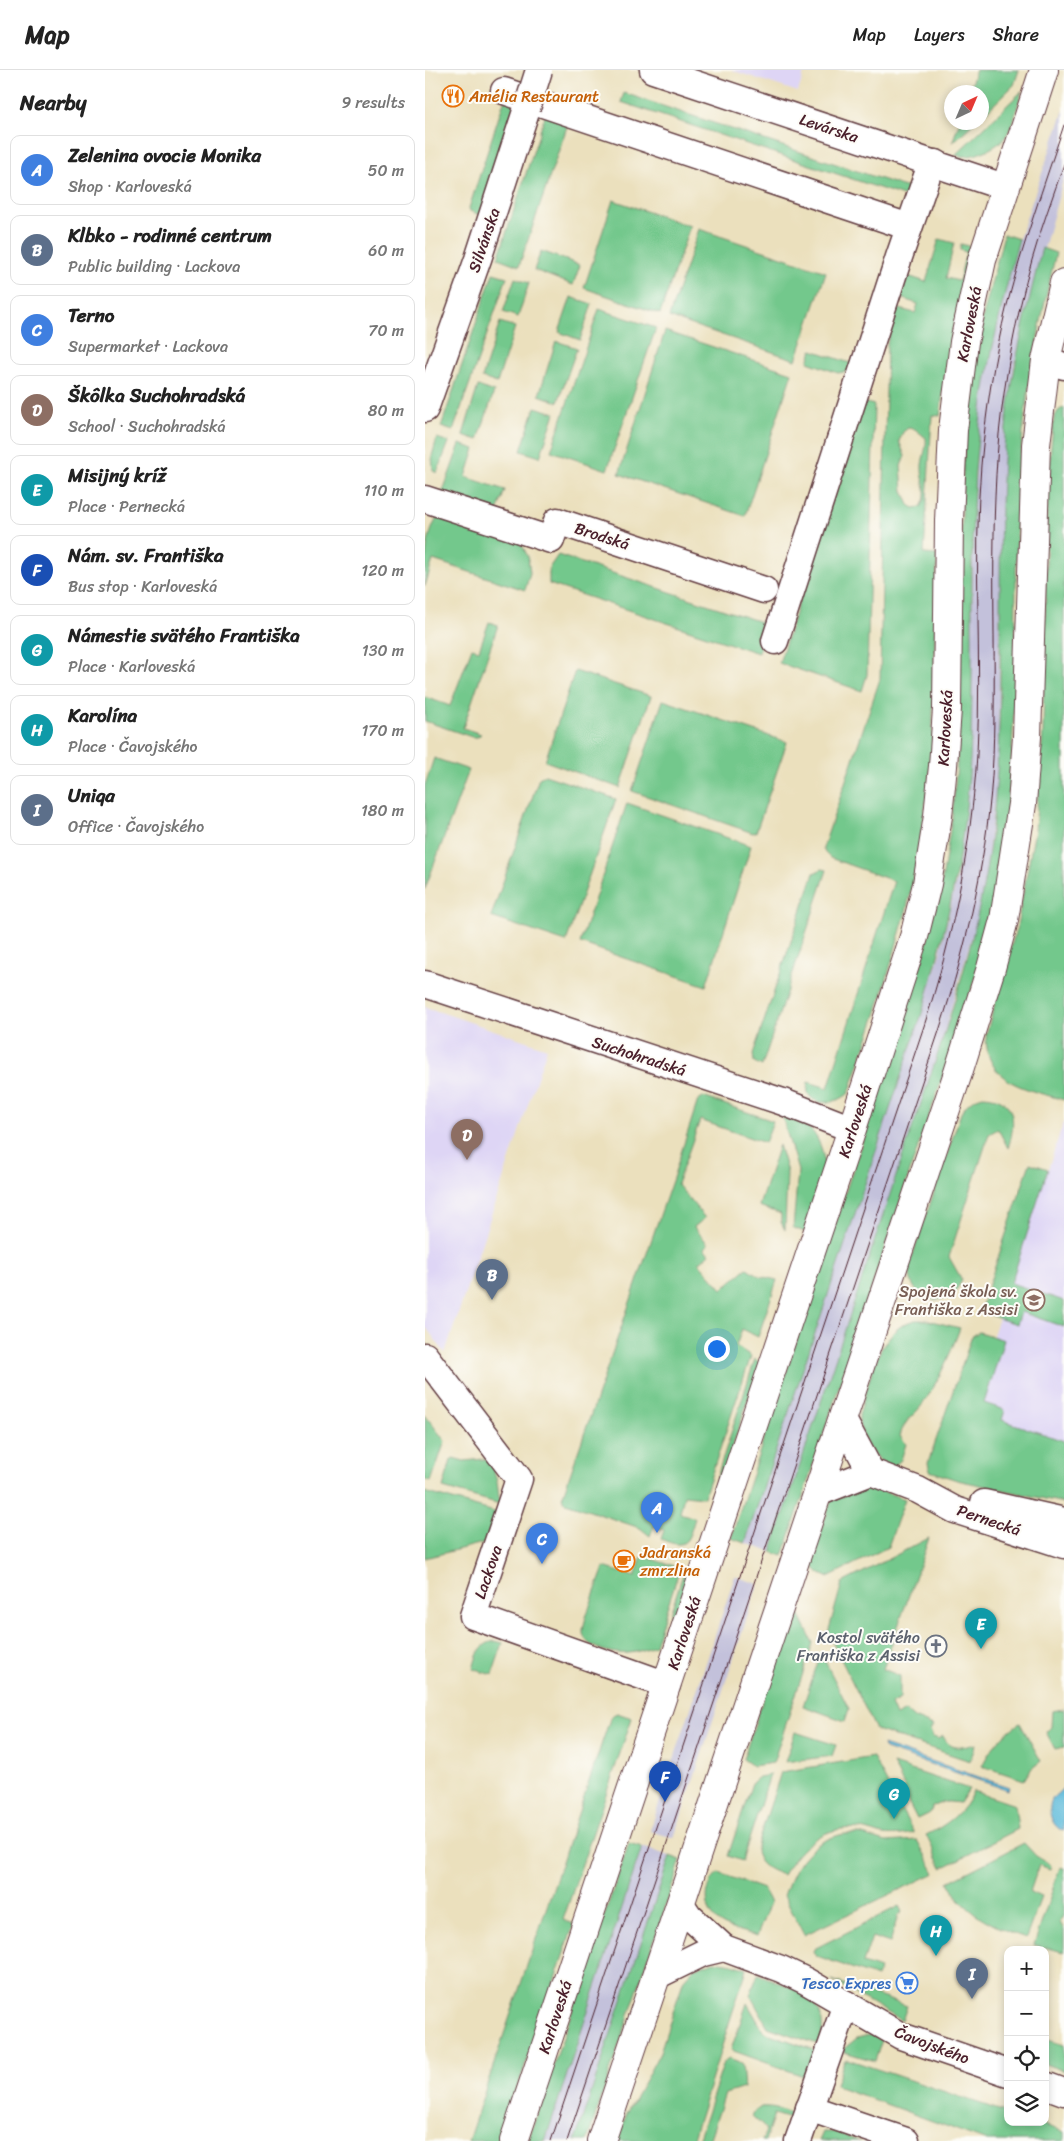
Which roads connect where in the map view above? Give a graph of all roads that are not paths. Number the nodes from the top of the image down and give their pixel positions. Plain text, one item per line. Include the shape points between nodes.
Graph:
1 (539, 70) edge
2 (653, 70) edge
3 (1044, 70) edge
4 (504, 90) dead end
5 (936, 163) junction
6 (1004, 187) junction
7 (909, 227) junction
8 (1064, 283) edge
9 (1055, 363) edge
10 (425, 408) edge
11 (425, 499) edge
12 (763, 590) dead end
13 (775, 641) dead end
14 (425, 984) edge
15 (852, 1129) junction
16 (425, 1356) edge
17 (843, 1420) junction
18 (871, 1472) junction
19 (917, 1490) junction
20 (818, 1493) junction
21 (1064, 1521) edge
22 (1064, 1545) edge
23 (667, 1685) junction
24 (681, 1904) junction
25 (724, 1948) junction
26 (656, 1976) junction
27 (845, 2004) junction
28 (1004, 2072) edge
29 (1049, 2087) edge
30 (1064, 2092) edge
31 (809, 2108) junction
32 (514, 2141) edge
33 (601, 2141) edge
34 (798, 2141) edge
35 (906, 2141) edge

1 - 10 street, Silvánska, bridge via 478,259
2 - 5 street, Levárska
3 - 6 main road, Karloveská
4 - 7 street
5 - 6 street, Levárska
5 - 7 street via 928,173
6 - 15 main road, Karloveská via 982,260 964,342 953,430 947,709 938,816 914,937
7 - 13 street
8 - 9 main road
9 - 17 main road via 1036,445 1025,776 1004,920 958,1073
11 - 12 street, Brodská via 551,540 557,521
14 - 15 street, Suchohradská via 783,1102
15 - 23 main road, Karloveská
16 - 23 street, Lackova via 519,1479 473,1616
17 - 18 street
17 - 20 main road
18 - 19 street, Pernecká
18 - 20 street
19 - 21 street, Pernecká
19 - 22 street, Pernecká via 955,1510
20 - 24 main road
23 - 32 main road, Karloveská
24 - 25 street
24 - 26 main road
25 - 26 street via 703,1953
25 - 27 street, Čavojského via 781,1969
26 - 33 main road
27 - 28 street, Čavojského via 901,2036
27 - 31 street
29 - 30 street
31 - 34 street
31 - 35 street

